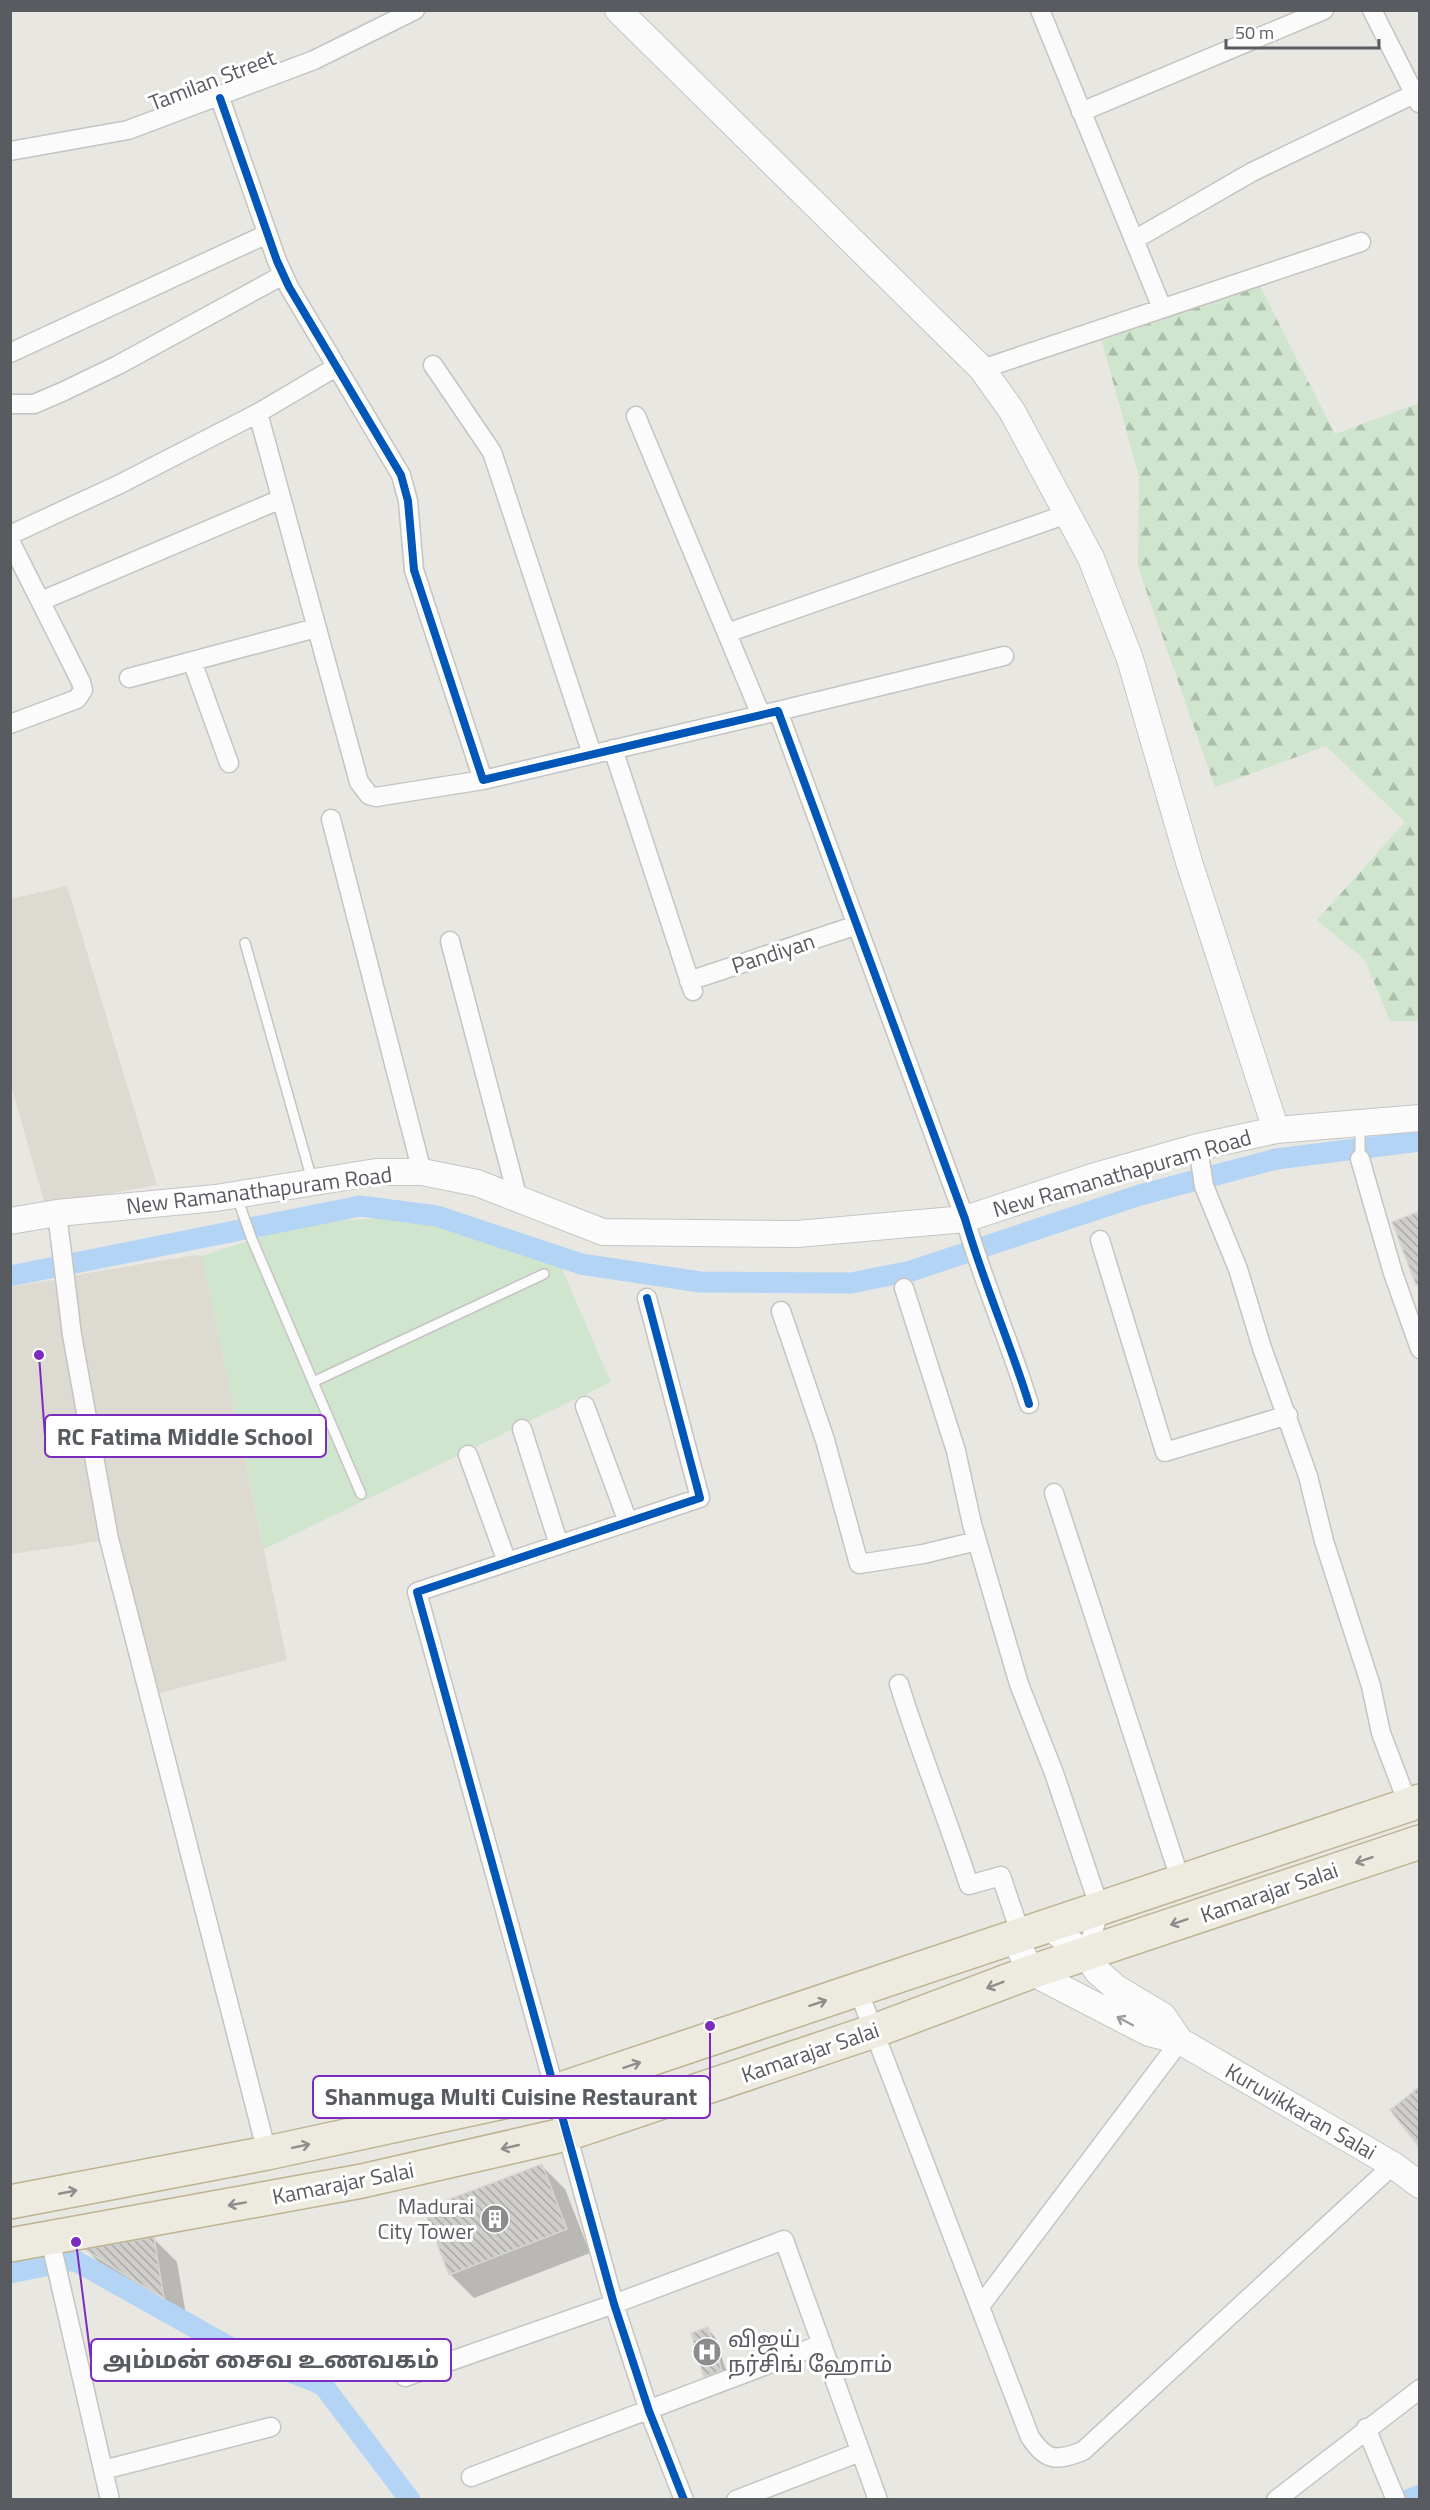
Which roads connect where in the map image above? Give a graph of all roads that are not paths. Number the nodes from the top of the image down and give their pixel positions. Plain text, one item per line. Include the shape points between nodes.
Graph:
1 (415, 10) edge
2 (618, 10) edge
3 (1040, 10) edge
4 (1324, 10) edge
5 (1372, 10) edge
6 (220, 98) junction
7 (1417, 99) edge
8 (1081, 112) junction
9 (10, 151) edge
10 (267, 234) junction
11 (1134, 240) junction
12 (1360, 242) dead end
13 (283, 276) junction
14 (1162, 308) junction
15 (10, 353) edge
16 (432, 365) dead end
17 (336, 367) junction
18 (982, 369) junction
19 (10, 404) edge
20 (258, 413) junction
21 (636, 416) dead end
22 (281, 499) junction
23 (1067, 514) junction
24 (10, 534) edge
25 (10, 541) edge
26 (40, 601) junction
27 (316, 628) junction
28 (727, 633) junction
29 (1004, 656) dead end
30 (192, 661) junction
31 (129, 678) dead end
32 (770, 713) junction
33 (10, 724) edge
34 (613, 749) junction
35 (592, 754) junction
36 (229, 763) dead end
37 (483, 780) junction
38 (331, 819) dead end
39 (857, 925) junction
40 (450, 941) dead end
41 (245, 943) dead end
42 (1419, 1118) edge
43 (1276, 1130) junction
44 (1359, 1131) junction
45 (1360, 1159) joint
46 (1201, 1167) junction
47 (422, 1172) junction
48 (312, 1183) junction
49 (518, 1199) junction
50 (240, 1205) junction
51 (57, 1212) junction
52 (10, 1221) edge
53 (971, 1240) junction
54 (1100, 1240) dead end
55 (544, 1274) dead end
56 (904, 1288) dead end
57 (647, 1298) dead end
58 (782, 1311) dead end
59 (1419, 1349) edge
60 (313, 1382) junction
61 (1029, 1404) dead end
62 (585, 1406) dead end
63 (1288, 1415) junction
64 (522, 1429) dead end
65 (468, 1455) dead end
66 (1053, 1493) dead end
67 (361, 1494) dead end
68 (628, 1522) junction
69 (977, 1541) junction
70 (559, 1545) junction
71 (507, 1562) junction
72 (899, 1684) dead end
73 (1414, 1803) edge
74 (1419, 1842) edge
75 (1180, 1882) junction
76 (1100, 1909) junction
77 (1028, 1933) junction
78 (1086, 1954) junction
79 (1031, 1972) junction
80 (858, 1990) junction
81 (874, 2031) junction
82 (1180, 2041) junction
83 (555, 2091) junction
84 (567, 2134) junction
85 (267, 2153) junction
86 (1393, 2165) junction
87 (1419, 2185) edge
88 (11, 2200) edge
89 (10, 2245) edge
90 (52, 2246) junction
91 (614, 2304) junction
92 (981, 2305) junction
93 (822, 2344) junction
94 (405, 2377) dead end
95 (1419, 2388) edge
96 (650, 2411) junction
97 (271, 2427) dead end
98 (1365, 2428) junction
99 (860, 2452) junction
100 (103, 2470) junction
101 (471, 2477) dead end
102 (1394, 2494) edge
103 (110, 2499) edge
104 (684, 2499) edge
105 (736, 2499) edge
106 (878, 2499) edge
107 (1276, 2499) edge

1 - 6 street, Tamilan Street via 314,60
2 - 18 main road
3 - 8 street
4 - 8 street
5 - 7 street
6 - 9 street, Tamilan Street via 128,130
6 - 10 street
7 - 11 street via 1252,172
8 - 11 street
10 - 13 street
10 - 15 street
11 - 14 street
12 - 14 street
13 - 17 street
13 - 19 street via 72,387 34,404
14 - 18 street
16 - 35 street via 496,462
17 - 20 street
17 - 37 street via 401,475 408,501 414,570
18 - 23 main road via 1012,411
20 - 22 street
20 - 24 street via 120,484
21 - 28 street
22 - 26 street
22 - 27 street
23 - 28 street
23 - 43 main road via 1091,558 1130,659 1189,862
25 - 26 street
26 - 33 street via 83,690 77,699
27 - 30 street
27 - 37 street via 358,782 369,795
28 - 32 street
29 - 32 street
30 - 31 street
30 - 36 street
32 - 34 street
32 - 39 street
34 - 35 street
34 - 39 street, Pandiyan via 691,986
35 - 37 street
38 - 47 street
39 - 53 street
40 - 49 street
41 - 48 lane
42 - 44 main road, New Ramanathapuram Road
43 - 44 main road, New Ramanathapuram Road
43 - 46 main road, New Ramanathapuram Road
44 - 45 lane
45 - 59 street
46 - 53 main road, New Ramanathapuram Road via 1092,1177
46 - 63 street
47 - 48 main road, New Ramanathapuram Road via 375,1172
47 - 49 main road, New Ramanathapuram Road via 477,1183
48 - 50 main road, New Ramanathapuram Road
49 - 53 main road, New Ramanathapuram Road via 603,1232
50 - 51 main road, New Ramanathapuram Road
50 - 60 lane
51 - 52 main road, New Ramanathapuram Road
51 - 85 street via 72,1335 109,1539
53 - 61 street via 1010,1340
54 - 63 street via 1165,1452
55 - 60 lane
56 - 69 street via 956,1451
57 - 68 street via 700,1498
58 - 69 street via 825,1440 859,1564
60 - 67 lane
62 - 68 street
63 - 73 street via 1371,1686 1381,1733
64 - 70 street
65 - 71 street
66 - 75 street
68 - 70 street
69 - 76 street via 1019,1684
70 - 71 street
71 - 83 street via 417,1592
72 - 77 street via 969,1885 1002,1876
73 - 75 highway, Kamarajar Salai
74 -> 78 highway, Kamarajar Salai
75 - 76 highway, Kamarajar Salai
76 - 77 highway, Kamarajar Salai
76 - 78 street
77 - 78 main road, Kuruvikkaran Salai
77 - 79 main road
77 - 80 highway, Kamarajar Salai
78 - 79 highway, Kamarajar Salai
78 - 82 main road, Kuruvikkaran Salai via 1116,1988 1163,2016
79 -> 81 highway, Kamarajar Salai
82 -> 79 main road, Kuruvikkaran Salai via 1149,2033
80 - 81 street
83 -> 80 highway, Kamarajar Salai
81 - 84 highway, Kamarajar Salai
81 - 92 street
82 - 86 main road, Kuruvikkaran Salai
82 - 92 street
83 - 84 street
85 -> 83 highway, Kamarajar Salai
84 -> 90 highway, Kamarajar Salai
84 - 91 street
88 -> 85 highway, Kamarajar Salai
86 - 87 main road, Kuruvikkaran Salai
86 - 92 street via 1083,2451 1061,2459 1042,2454 1030,2437
89 - 90 highway, Kamarajar Salai
90 - 100 street
91 - 93 street via 784,2240
91 - 94 street
91 - 96 street
93 - 96 street
93 - 99 street
95 - 98 street
96 - 101 street
96 - 104 street
97 - 100 street
98 - 102 street
98 - 107 street
99 - 105 street
99 - 106 street
100 - 103 street

